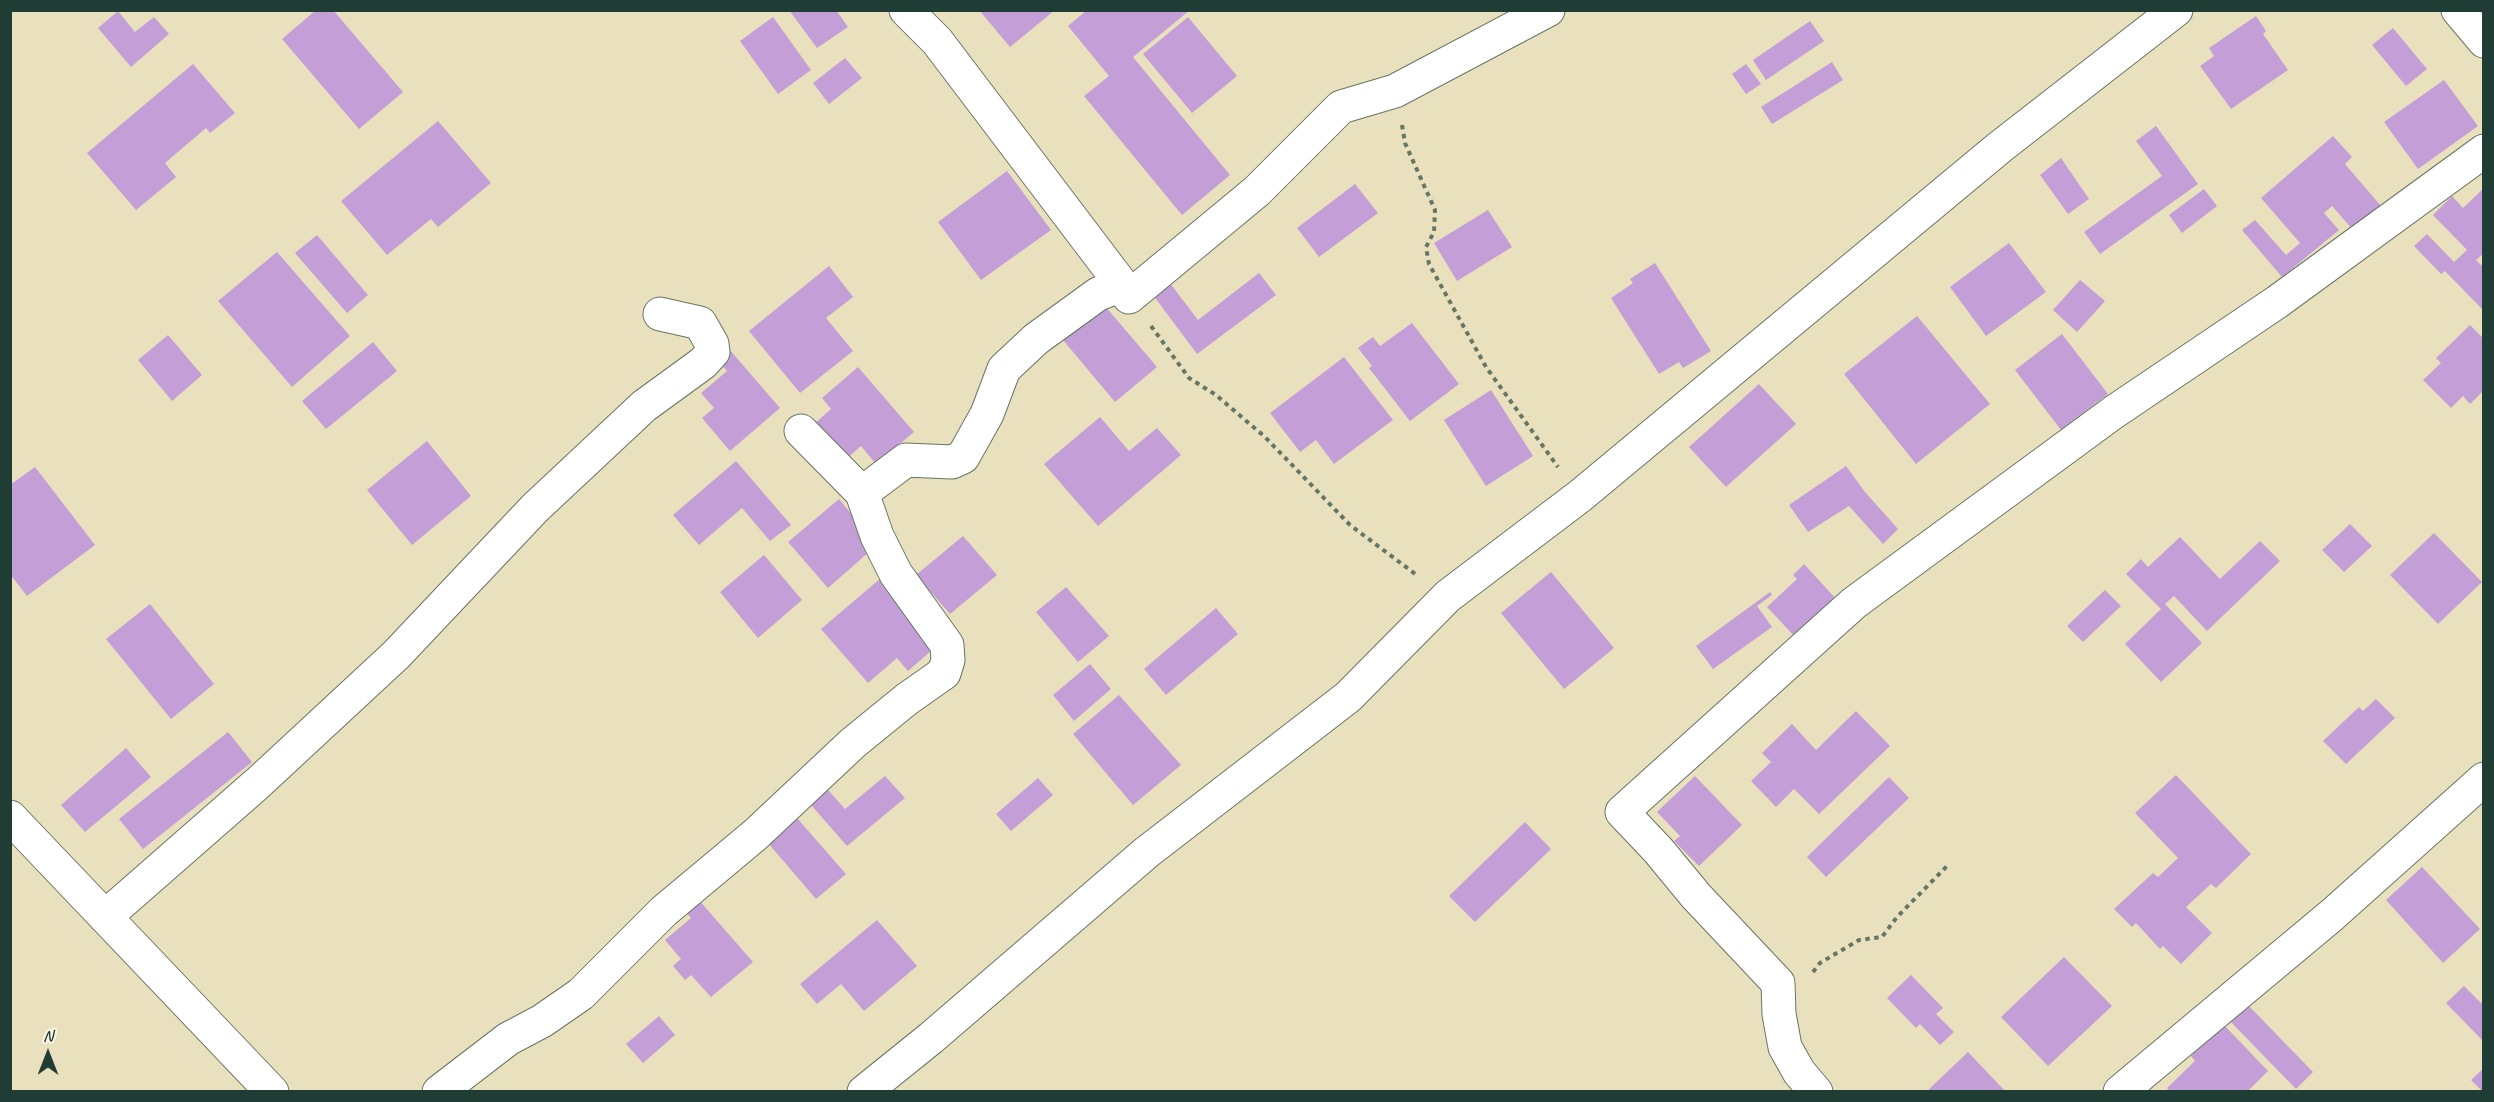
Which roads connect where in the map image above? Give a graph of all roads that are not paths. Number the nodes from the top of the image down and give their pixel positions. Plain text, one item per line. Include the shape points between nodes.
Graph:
1 (906, 10) edge
2 (1548, 10) edge
3 (2176, 10) edge
4 (2458, 10) edge
5 (2484, 40) edge
6 (2484, 151) edge
7 (1126, 291) junction
8 (660, 314) dead end
9 (801, 431) dead end
10 (862, 493) junction
11 (2484, 779) edge
12 (10, 817) edge
13 (105, 917) junction
14 (272, 1092) edge
15 (439, 1092) edge
16 (864, 1092) edge
17 (1816, 1092) edge
18 (2120, 1092) edge

1 - 7 street via 938,41
2 - 7 street via 1395,91 1341,107 1257,191
3 - 16 street via 2000,147 1580,496 1448,596 1348,697 1147,852
4 - 5 street
6 - 17 street via 2277,302 2114,412 1854,603 1622,812 1778,982 1785,1047
7 - 10 street via 1098,294 1036,339 1004,369 987,414 963,457 952,462 906,460
8 - 13 street via 700,323 713,352 704,363 644,406 535,508 396,655
9 - 10 street
10 - 15 street via 896,574 947,645 944,673 853,742 754,835 664,911 580,993 507,1040
11 - 18 street via 2332,915
12 - 13 street
13 - 14 street

